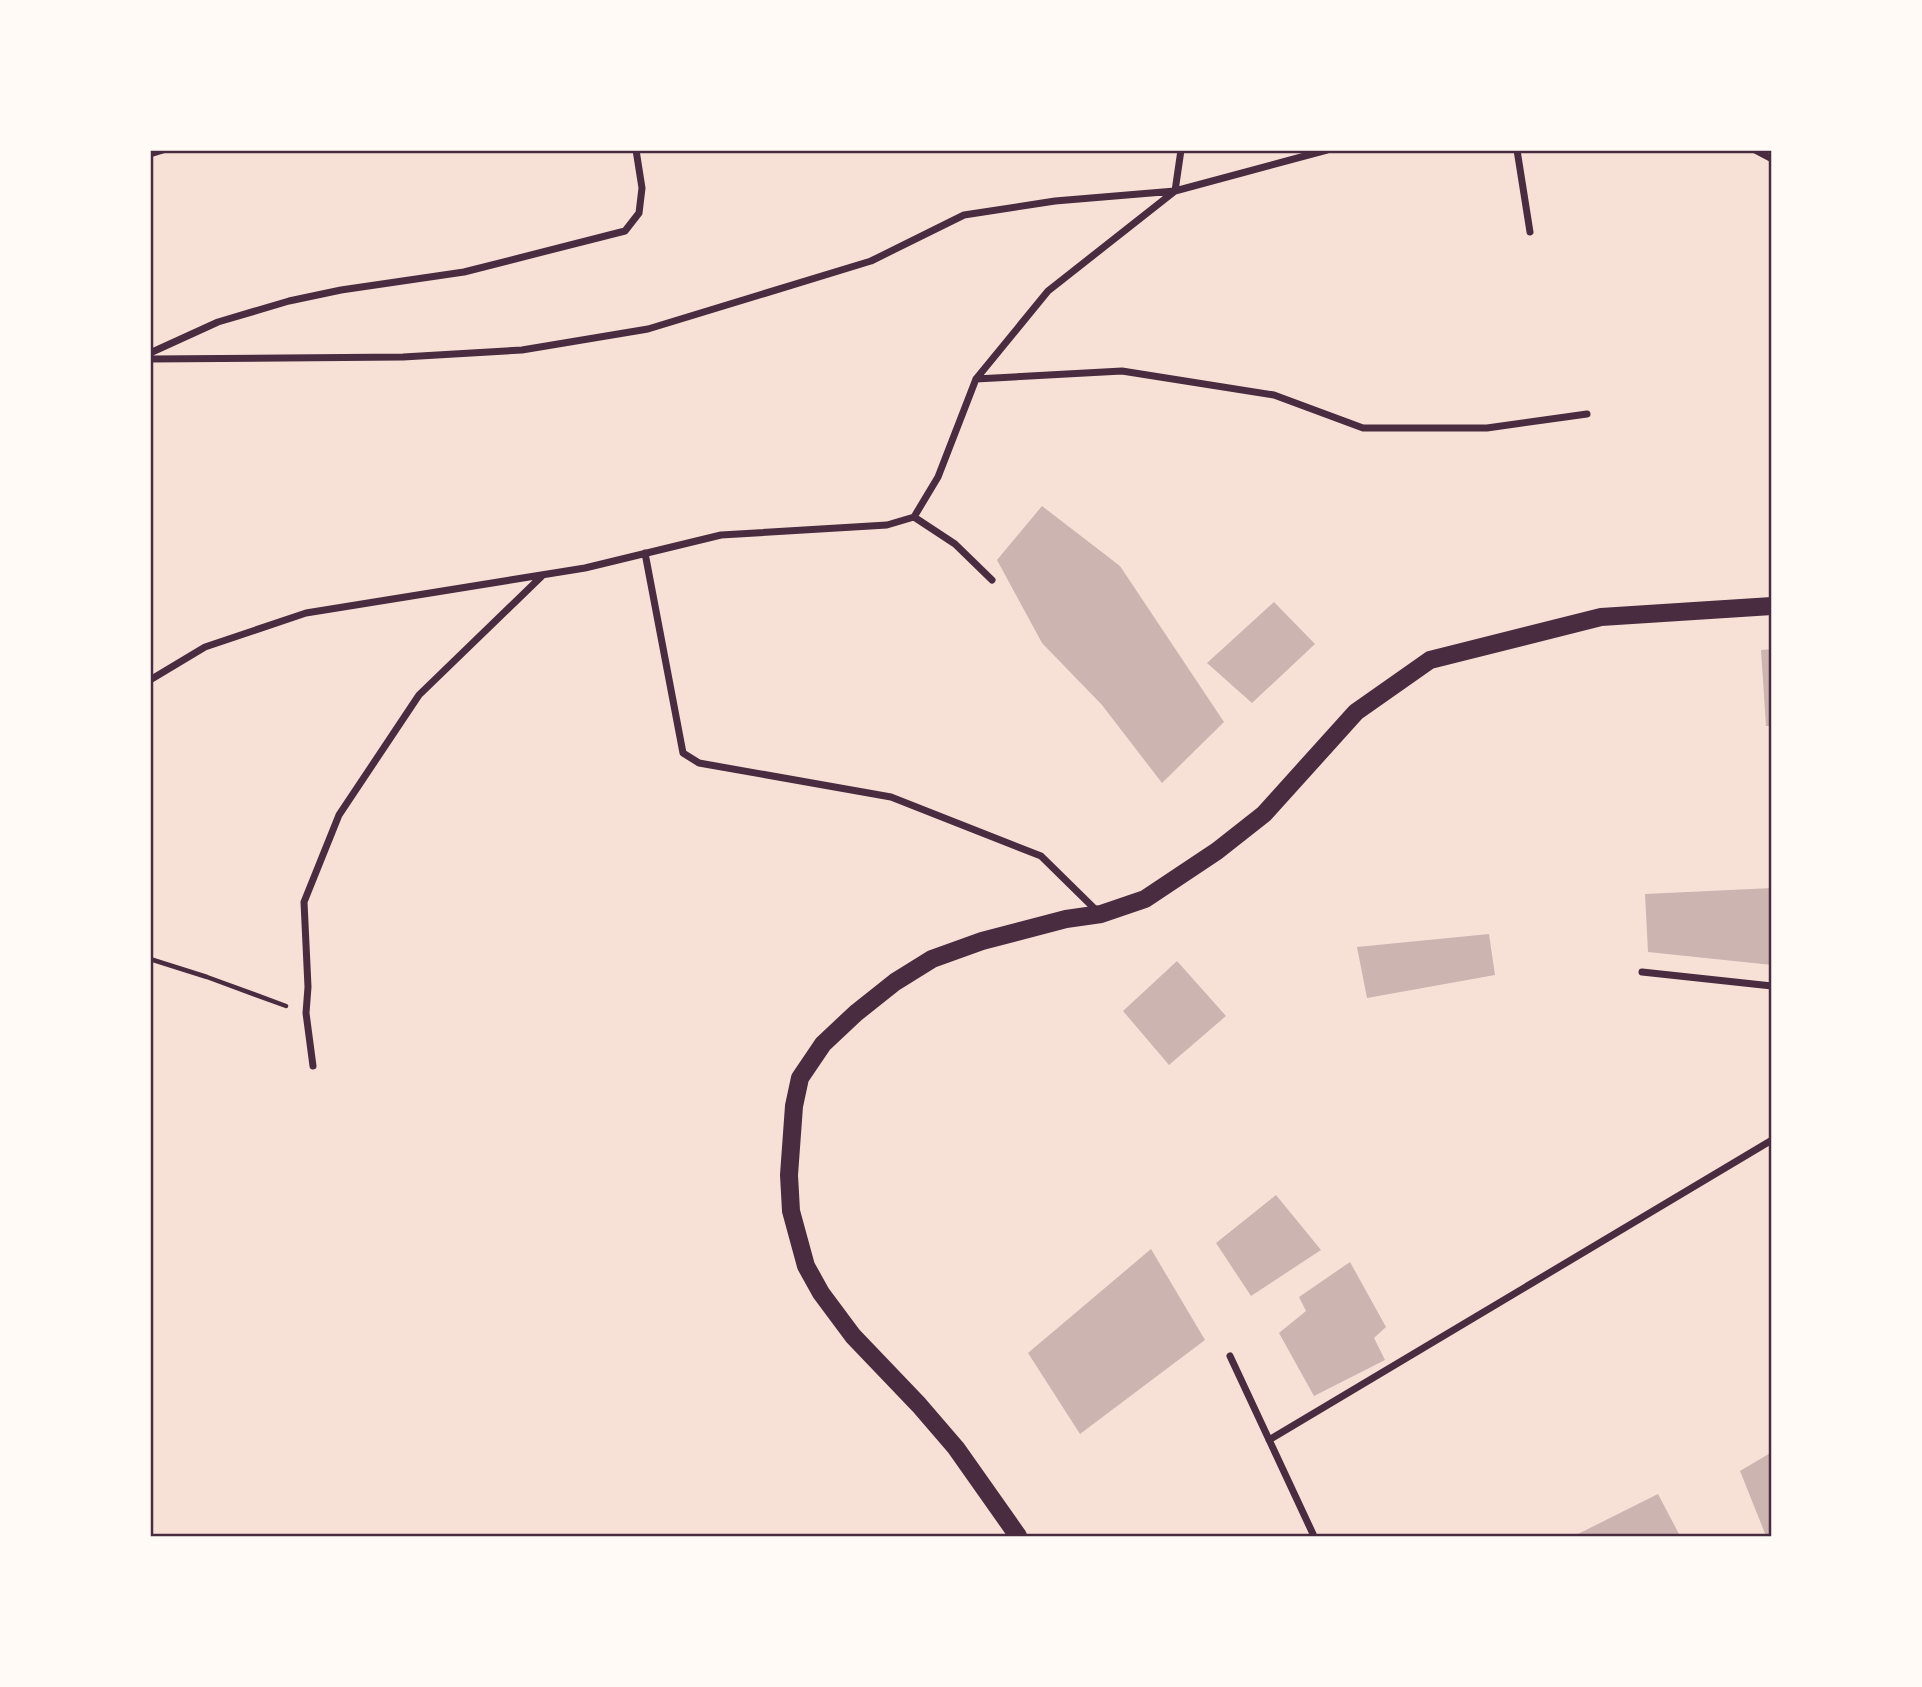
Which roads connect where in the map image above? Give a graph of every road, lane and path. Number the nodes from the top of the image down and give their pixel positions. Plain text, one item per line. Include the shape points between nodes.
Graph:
1 (163, 150) edge
2 (636, 150) edge
3 (1181, 150) edge
4 (1326, 150) edge
5 (1517, 150) edge
6 (1755, 150) edge
7 (150, 154) edge
8 (1772, 159) edge
9 (1175, 191) junction
10 (1530, 232) dead end
11 (150, 353) edge
12 (150, 359) edge
13 (976, 379) junction
14 (1587, 414) dead end
15 (914, 517) junction
16 (645, 553) junction
17 (543, 574) junction
18 (992, 580) dead end
19 (1772, 606) edge
20 (150, 680) edge
21 (1101, 914) junction
22 (150, 960) edge
23 (1642, 972) dead end
24 (1772, 986) edge
25 (306, 1013) junction
26 (313, 1066) dead end
27 (1772, 1140) edge
28 (1230, 1356) dead end
29 (1269, 1440) junction
30 (1312, 1534) dead end
31 (1018, 1536) edge

1 - 7 street
2 - 11 street via 642,188 639,213 625,231 464,272 289,301 218,322
3 - 9 street
4 - 9 street
5 - 10 street
6 - 8 street
9 - 12 street via 1055,201 964,215 871,261 757,296 648,329 522,350 404,357
9 - 13 street via 1048,291
13 - 14 street via 1122,371 1274,395 1363,428 1487,428
13 - 15 street via 938,477
15 - 16 street via 887,525 721,535
15 - 18 street via 955,544
16 - 17 street
16 - 21 street via 682,753 699,763 891,797 1041,856
17 - 20 street via 306,613 205,647
17 - 25 street via 419,695 339,816 304,902
19 - 21 main road via 1601,617 1430,660 1356,712 1264,814 1217,851 1145,899
21 - 31 main road via 982,941 932,959 895,982 823,1044 800,1078 794,1106 791,1211 806,1266 853,1336 956,1448
22 - 25 path
23 - 24 street
25 - 26 street
27 - 29 street
28 - 29 street
29 - 30 street

